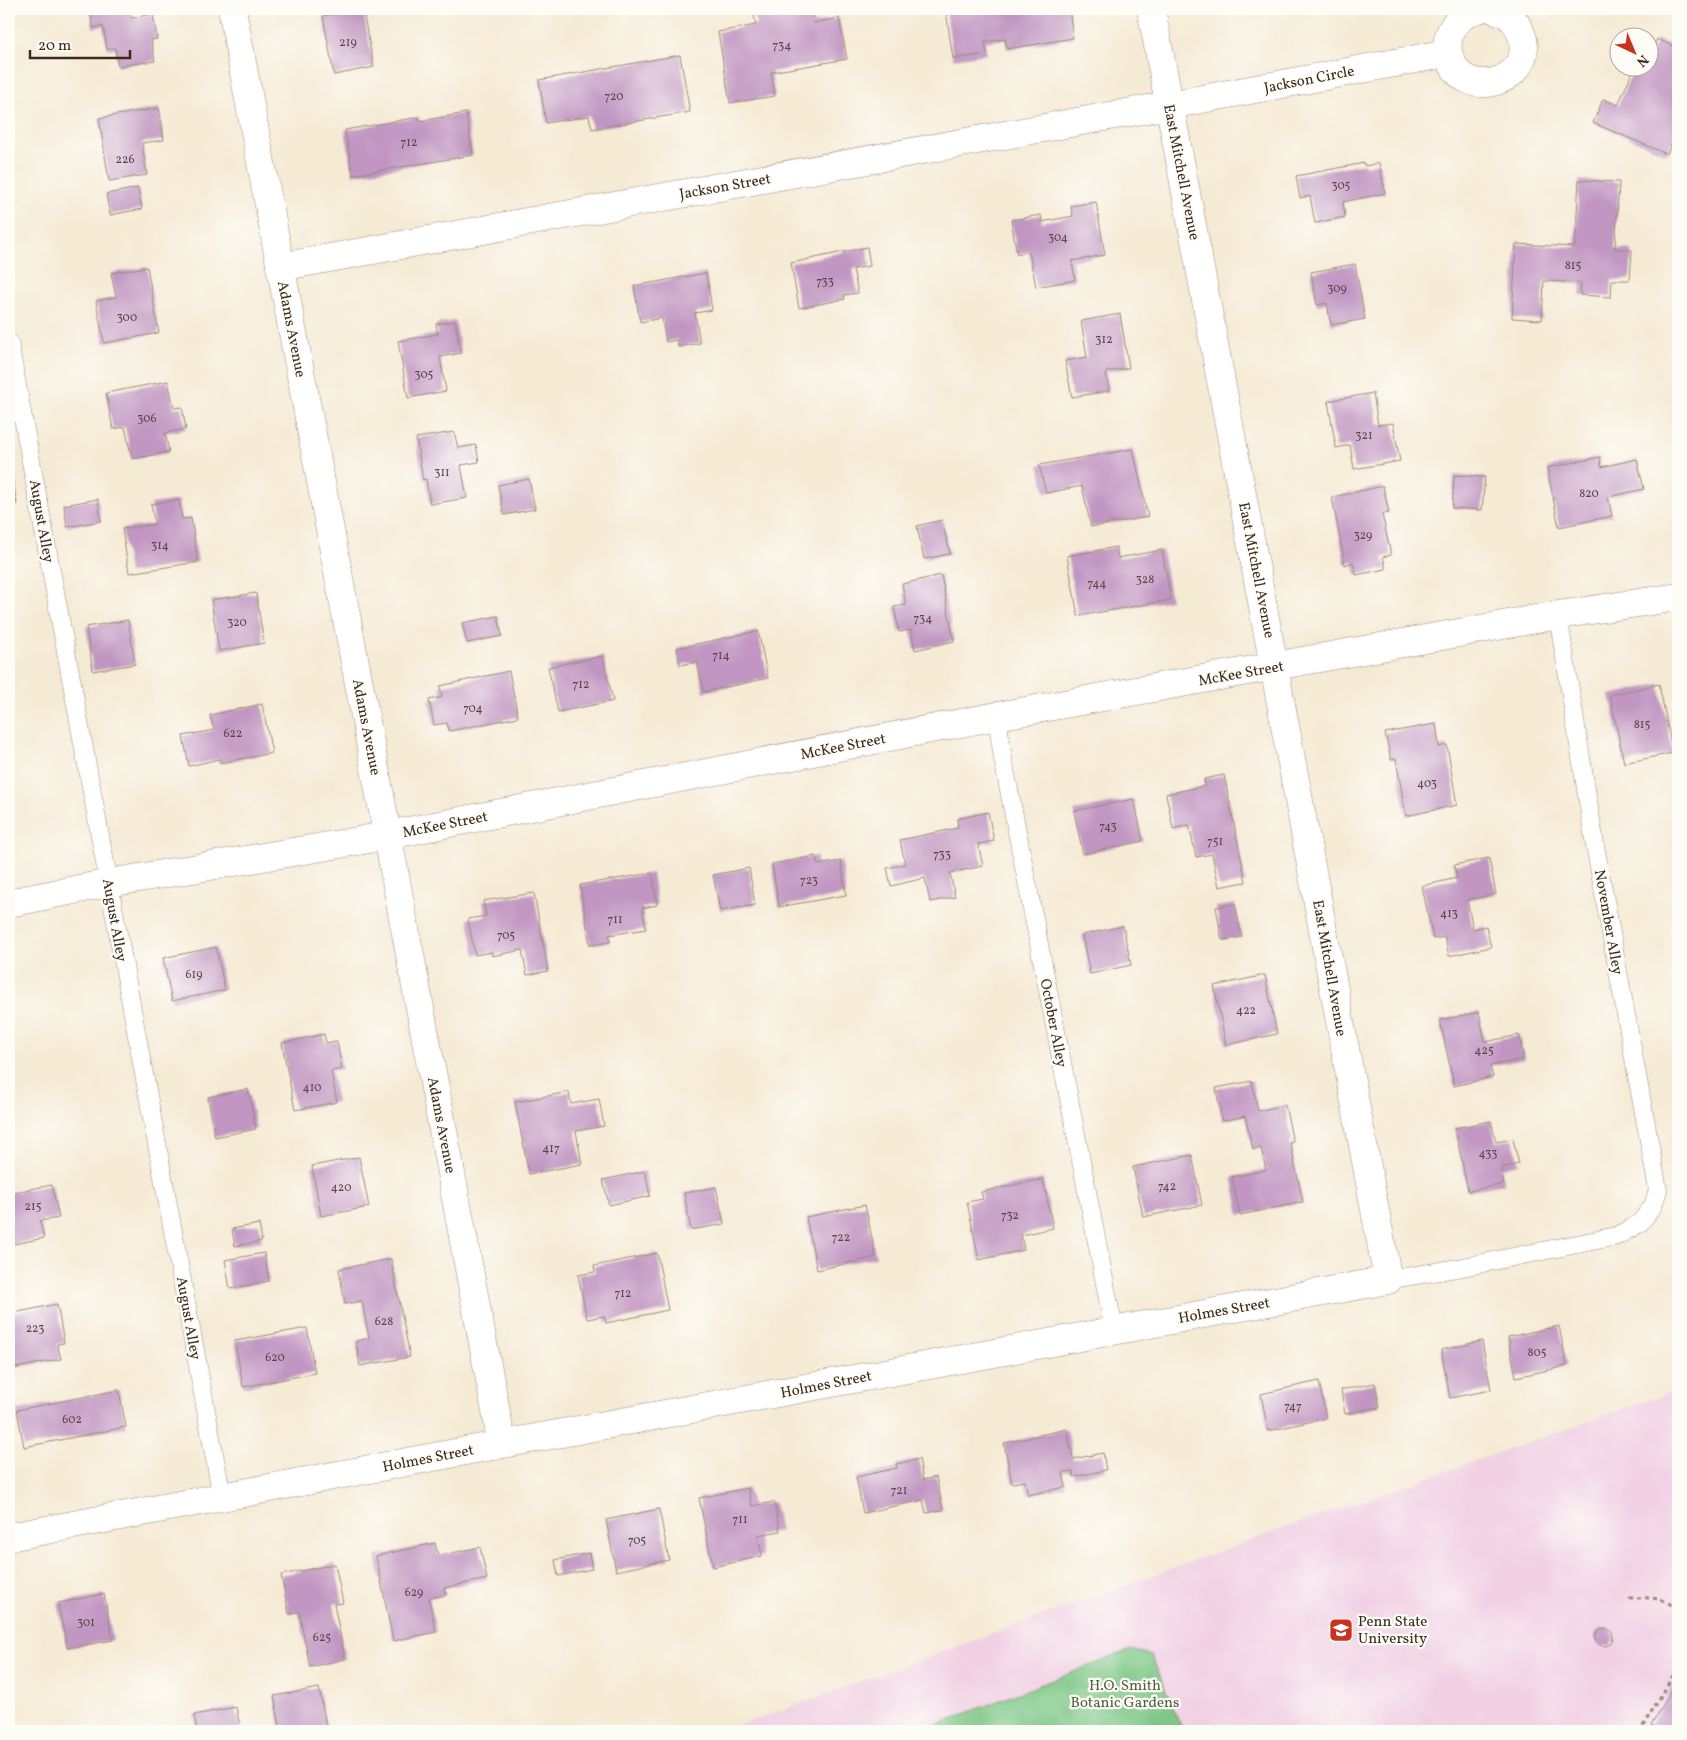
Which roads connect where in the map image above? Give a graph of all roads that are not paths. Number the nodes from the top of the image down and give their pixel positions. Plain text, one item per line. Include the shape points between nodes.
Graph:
1 (232, 9) edge
2 (1151, 9) edge
3 (1479, 9) edge
4 (1493, 9) edge
5 (1448, 53) junction
6 (1170, 105) junction
7 (280, 267) junction
8 (9, 342) edge
9 (1678, 597) edge
10 (1558, 615) junction
11 (1274, 666) junction
12 (997, 716) junction
13 (387, 835) junction
14 (108, 883) junction
15 (9, 903) edge
16 (1640, 1223) joint
17 (1388, 1280) junction
18 (1114, 1330) junction
19 (502, 1444) junction
20 (222, 1497) junction
21 (9, 1537) edge

1 - 7 street, Adams Avenue
2 - 6 street, East Mitchell Avenue
3 - 5 street via 1466,14 1450,30
4 - 5 street via 1508,16 1522,34 1523,56 1510,75 1490,84 1468,80 1458,73
5 - 6 street, Jackson Circle
6 - 7 street, Jackson Street
6 - 11 street, East Mitchell Avenue
7 - 13 street, Adams Avenue
8 - 14 lane, August Alley
9 - 10 street, McKee Street
10 - 11 street, McKee Street
10 - 16 lane, November Alley via 1596,852 1658,1190 1653,1206
11 - 12 street, McKee Street
11 - 17 street, East Mitchell Avenue
12 - 13 street, McKee Street
12 - 18 lane, October Alley
13 - 14 street, McKee Street
13 - 19 street, Adams Avenue
14 - 15 street, McKee Street
14 - 20 lane, August Alley
16 - 17 lane, Holmes Street via 1617,1236
17 - 18 street, Holmes Street
18 - 19 street, Holmes Street
19 - 20 street, Holmes Street
20 - 21 street, Holmes Street

